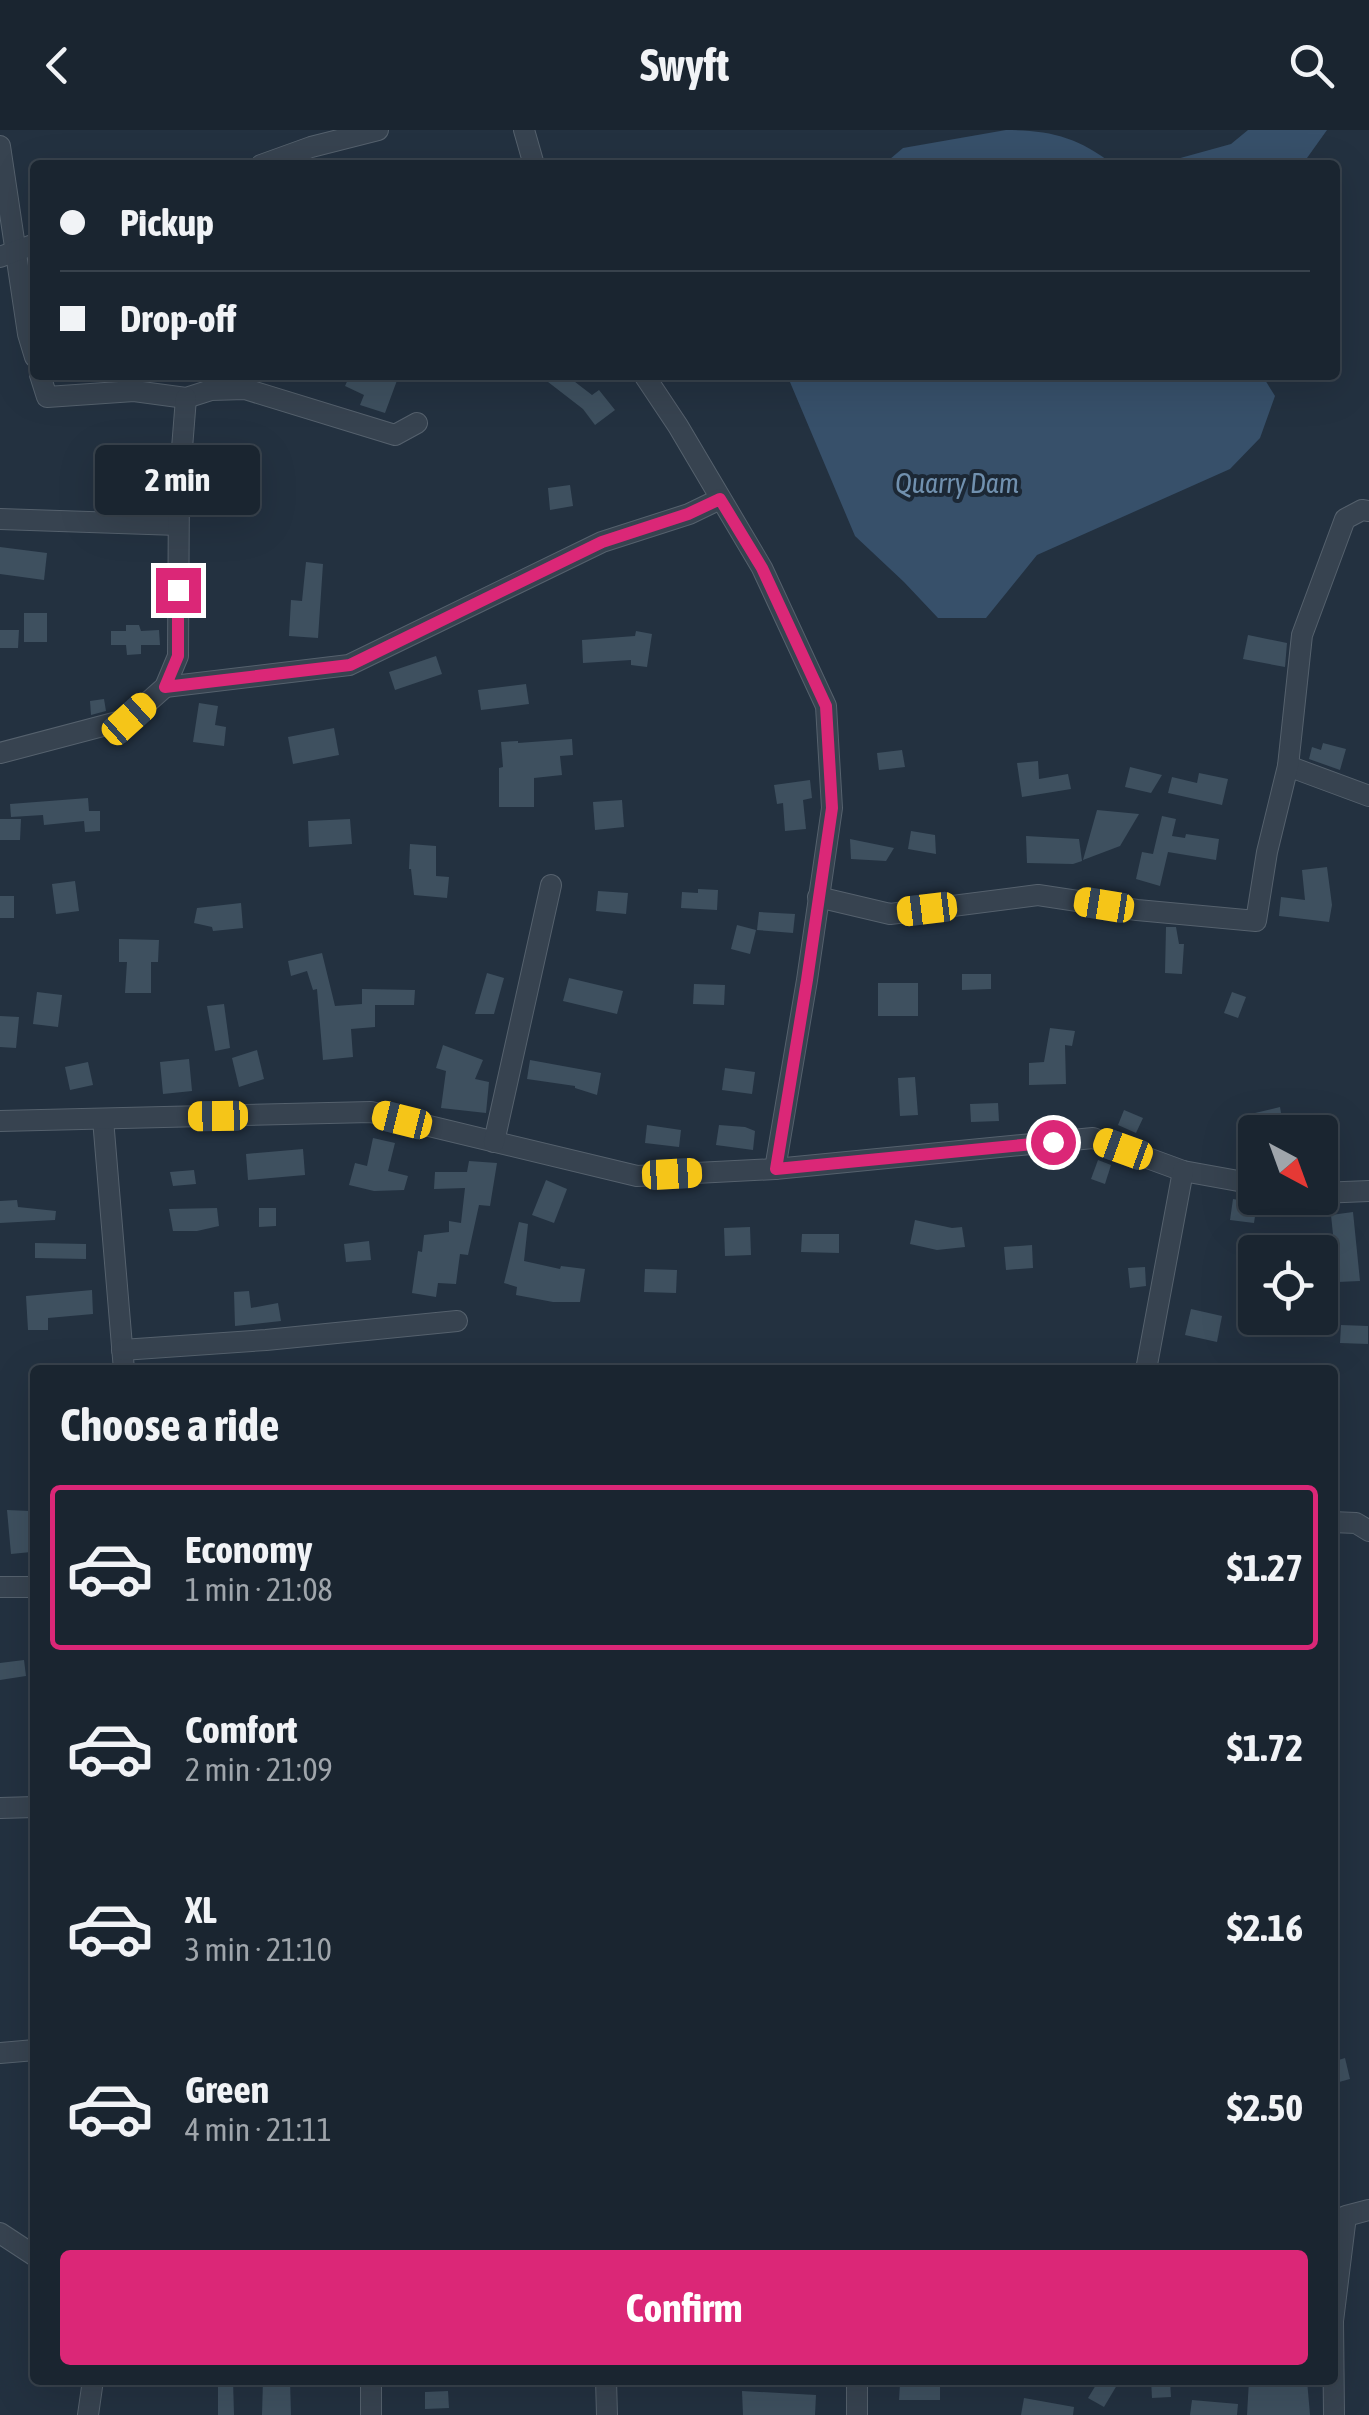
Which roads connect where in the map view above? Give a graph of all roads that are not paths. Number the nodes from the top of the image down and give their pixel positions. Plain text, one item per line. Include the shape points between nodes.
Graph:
1 (378, 130) edge
2 (524, 130) edge
3 (0, 146) edge
4 (275, 160) edge
5 (533, 160) edge
6 (17, 251) edge
7 (30, 341) edge
8 (42, 380) edge
9 (647, 380) edge
10 (186, 398) junction
11 (417, 423) dead end
12 (720, 499) junction
13 (1369, 510) edge
14 (0, 519) edge
15 (178, 525) junction
16 (165, 687) junction
17 (0, 752) edge
18 (1288, 766) junction
19 (1369, 796) edge
20 (551, 886) dead end
21 (818, 897) junction
22 (103, 1119) junction
23 (0, 1122) edge
24 (494, 1142) junction
25 (776, 1169) junction
26 (1183, 1171) junction
27 (1238, 1181) edge
28 (1369, 1191) edge
29 (1338, 1192) edge
30 (457, 1321) dead end
31 (123, 1360) edge
32 (1147, 1365) edge
33 (1338, 1522) edge
34 (1369, 1531) edge
35 (30, 1586) edge
36 (0, 1587) edge
37 (30, 1806) edge
38 (0, 1808) edge
39 (30, 2050) edge
40 (0, 2052) edge
41 (1369, 2210) edge
42 (0, 2233) edge
43 (30, 2251) edge
44 (1338, 2281) edge
45 (92, 2385) edge
46 (371, 2385) edge
47 (606, 2385) edge
48 (857, 2385) edge
49 (1334, 2385) edge
50 (88, 2415) edge
51 (370, 2415) edge
52 (607, 2415) edge
53 (857, 2415) edge
54 (1334, 2415) edge

1 - 4 street
2 - 5 street
3 - 6 street
6 - 7 street
8 - 10 street via 47,397 134,391
9 - 12 street
10 - 11 street via 245,389 395,436
10 - 15 street
12 - 16 street via 602,542 350,665
12 - 21 street via 762,568 826,706 832,808
13 - 18 street via 1344,519 1302,635
14 - 15 street
15 - 16 street via 178,656
16 - 17 street via 129,719
18 - 19 street
18 - 21 street via 1256,920 1038,895 890,914
20 - 24 street
21 - 25 street
22 - 23 street
22 - 24 street via 371,1112
22 - 31 street
24 - 25 street via 637,1176
25 - 26 street via 1093,1138
26 - 27 street
26 - 32 street
28 - 29 street
30 - 31 street
33 - 34 street via 1356,1522
35 - 36 street
37 - 38 street
39 - 40 street
41 - 44 street via 1346,2216
42 - 43 street
45 - 50 street
46 - 51 street
47 - 52 street
48 - 53 street
49 - 54 street

